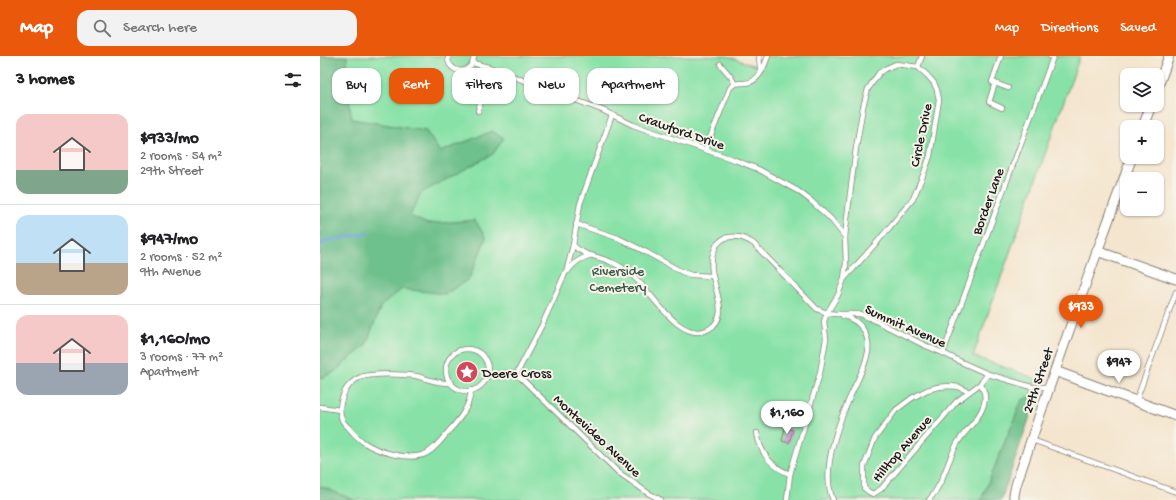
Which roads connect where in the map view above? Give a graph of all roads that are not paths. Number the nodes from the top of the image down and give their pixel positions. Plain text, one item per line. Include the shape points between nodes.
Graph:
1 (448, 56) edge
2 (474, 56) edge
3 (759, 56) edge
4 (768, 56) edge
5 (922, 56) edge
6 (1001, 56) edge
7 (1052, 56) edge
8 (1169, 56) edge
9 (473, 63) junction
10 (720, 64) dead end
11 (918, 67) junction
12 (491, 68) edge
13 (1164, 69) edge
14 (762, 71) junction
15 (516, 77) edge
16 (995, 83) junction
17 (735, 84) junction
18 (1008, 88) dead end
19 (480, 104) edge
20 (1002, 108) dead end
21 (478, 111) dead end
22 (612, 116) junction
23 (705, 150) junction
24 (1129, 164) edge
25 (576, 224) junction
26 (845, 237) junction
27 (573, 246) junction
28 (1097, 251) junction
29 (592, 255) junction
30 (712, 276) junction
31 (564, 278) junction
32 (844, 279) junction
33 (1176, 279) edge
34 (1176, 292) edge
35 (827, 313) junction
36 (836, 314) junction
37 (943, 352) junction
38 (1055, 372) junction
39 (988, 374) junction
40 (488, 375) junction
41 (516, 375) junction
42 (452, 383) junction
43 (981, 383) junction
44 (1049, 387) junction
45 (471, 390) junction
46 (969, 392) junction
47 (1136, 401) junction
48 (320, 407) edge
49 (340, 410) junction
50 (1176, 416) edge
51 (757, 432) dead end
52 (1032, 440) junction
53 (790, 474) junction
54 (1176, 492) edge
55 (661, 500) edge
56 (787, 500) edge
57 (833, 500) edge
58 (929, 500) edge
59 (1014, 500) edge

1 - 9 lane via 449,63 456,70 468,69
2 - 9 lane
3 - 14 lane
4 - 14 lane
5 - 11 lane
6 - 16 lane via 992,82
7 - 37 lane, Border Lane
8 - 13 street
9 - 12 lane, Crawford Drive
10 - 17 lane
11 - 26 lane via 896,64 879,73 868,89 856,148
11 - 32 lane, Circle Drive via 934,82 939,100 931,151 924,173 914,199
14 - 17 lane via 752,82
15 - 22 lane, Crawford Drive
16 - 18 lane
16 - 20 lane via 989,102
17 - 23 lane via 730,88
19 - 21 lane
22 - 23 lane, Crawford Drive
22 - 25 lane via 583,192
23 - 26 lane, Crawford Drive via 758,169 798,191 831,219
24 - 28 street, 29th Street
25 - 27 lane
25 - 30 lane via 618,238 682,272
26 - 32 lane
27 - 29 lane, Summit Avenue
27 - 31 lane
28 - 33 street
28 - 38 street, 29th Street
29 - 30 lane, Summit Avenue via 619,265 635,278 673,320 694,332 708,330 718,320 719,302
29 - 31 lane via 574,263
30 - 35 lane, Summit Avenue via 712,258 718,243 722,239 741,236 754,243 817,309
31 - 41 lane
32 - 35 lane
34 - 47 lane
35 - 36 lane, Summit Avenue
35 - 53 lane via 824,321 826,338 820,373
36 - 37 lane, Summit Avenue via 860,314
36 - 57 lane via 847,317 864,329 868,352 862,373 839,426 831,456 828,480
37 - 39 lane, Summit Avenue
38 - 44 street, 29th Street
38 - 47 street
39 - 43 lane, Hilltop Avenue
39 - 44 lane, Summit Avenue via 1032,387
40 - 41 lane
40 - 42 lane via 486,360 481,354 466,349 451,356 448,363 448,379
40 - 45 lane via 481,385
41 - 55 lane, Montevideo Avenue via 618,472
42 - 45 lane via 458,388
42 - 49 lane via 445,384 416,376 401,375 378,374 361,377 344,391
43 - 46 lane, Hilltop Avenue
43 - 58 lane via 984,405 953,451 938,489
44 - 52 street, 29th Street
45 - 49 lane via 468,405 459,420 435,447 426,454 416,456 386,452 362,441 342,420
46 - 46 lane, Hilltop Avenue via 950,386 938,387 912,398 896,410 875,438 864,466 864,488 873,494 881,489 957,401
47 - 50 street
48 - 49 lane
51 - 53 lane via 764,455
52 - 54 lane
52 - 59 street, 29th Street via 1016,485
53 - 56 lane

